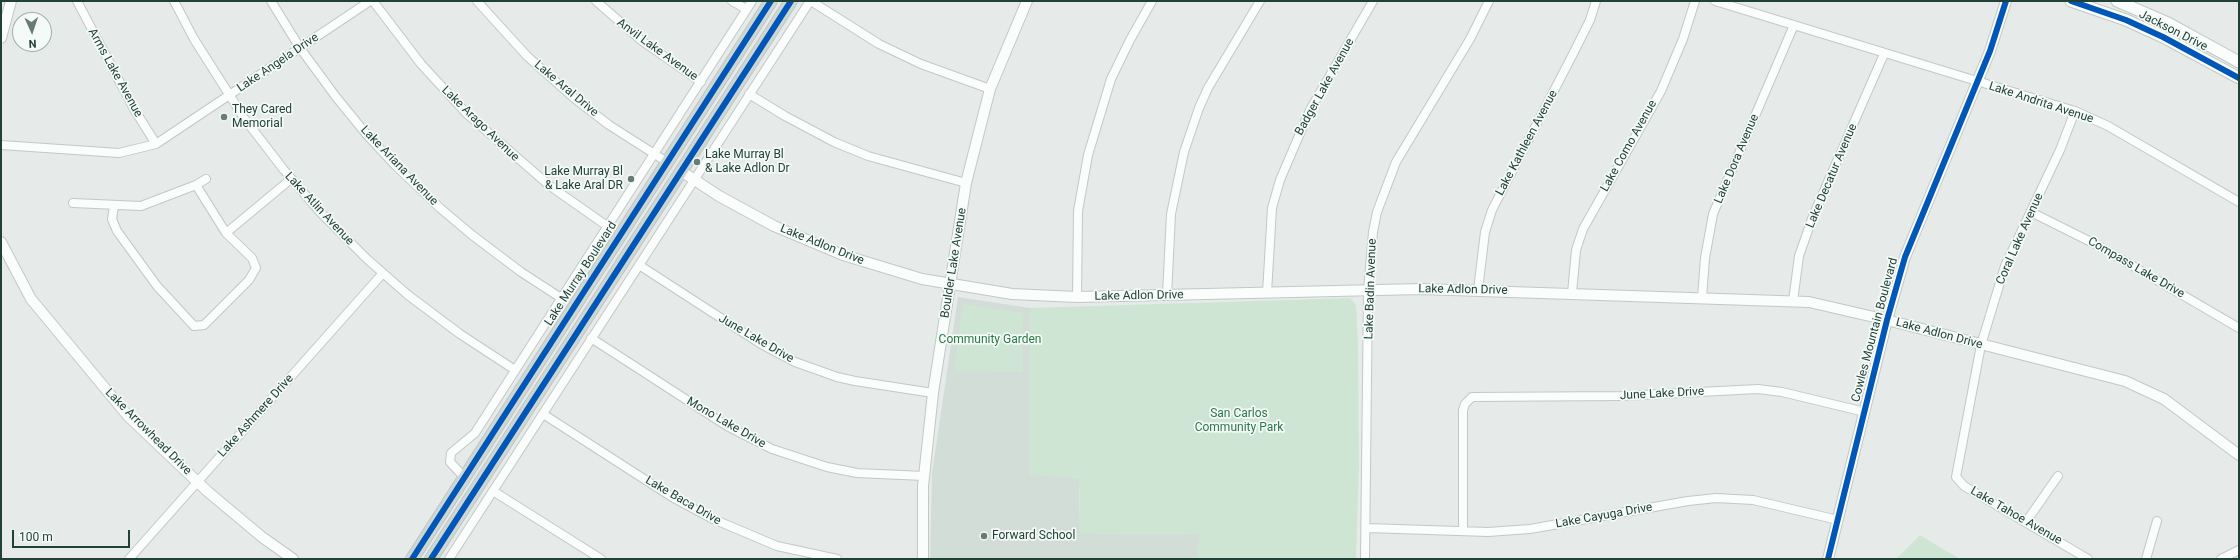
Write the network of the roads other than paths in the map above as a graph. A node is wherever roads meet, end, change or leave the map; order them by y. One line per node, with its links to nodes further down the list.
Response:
1 (11, 1): 26 (street)
2 (77, 1): 38 (street, Arms Lake Avenue)
3 (174, 1): 35 (street, Lake Atlin Avenue)
4 (271, 1): 27 (street, Lake Ariana Avenue)
5 (372, 1): 27 (street, Lake Angela Drive); 53 (street, Lake Arago Avenue)
6 (477, 1): 40 (street, Lake Aral Drive)
7 (596, 1): 31 (street, Anvil Lake Avenue)
8 (732, 1): 24 (street)
9 (752, 1): 24 (street, Lake Murray Boulevard)
10 (771, 1): 37 (main road, Lake Murray Boulevard)
11 (790, 1): 42 (main road)
12 (810, 1): 33 (street); 34 (street)
13 (1028, 1): 33 (street, Boulder Lake Avenue)
14 (1152, 1): 64 (street)
15 (1260, 1): 63 (street)
16 (1373, 1): 61 (street, Badger Lake Avenue)
17 (1489, 1): 60 (street, Lake Badin Avenue)
18 (1596, 1): 59 (street, Lake Kathleen Avenue)
19 (1695, 1): 62 (street, Lake Como Avenue)
20 (1715, 1): 25 (street, Lake Andrita Avenue)
21 (2006, 1): 32 (street, Cowles Mountain Boulevard)
22 (2071, 1): 30 (main road, Jackson Drive)
23 (2116, 1): 29 (main road, Jackson Drive)
24 (746, 9): 31 (street, Lake Murray Boulevard)
25 (1794, 26): 28 (street, Lake Andrita Avenue); 66 (street, Lake Dora Avenue)
26 (1, 38)
27 (300, 48): 35 (street, Lake Angela Drive); 65 (street, Lake Ariana Avenue)
28 (1884, 54): 32 (street, Lake Andrita Avenue); 67 (street, Lake Decatur Avenue)
29 (2239, 62)
30 (2239, 78)
31 (701, 82): 40 (street, Lake Murray Boulevard)
32 (1977, 82): 36 (street, Lake Andrita Avenue); 68 (street, Cowles Mountain Boulevard)
33 (990, 90): 46 (street, Boulder Lake Avenue)
34 (749, 94): 45 (street); 46 (street)
35 (230, 96): 38 (street, Lake Angela Drive); 44 (street, Lake Atlin Avenue)
36 (2075, 111): 49 (street, Lake Andrita Avenue); 52 (street, Coral Lake Avenue)
37 (681, 140): 41 (main road, Lake Murray Boulevard); 42 (main road)
38 (156, 144): 39 (street, Lake Angela Drive)
39 (1, 145)
40 (654, 154): 41 (street, Lake Aral Drive); 53 (street, Lake Murray Boulevard)
41 (667, 162): 48 (main road); 79 (main road, Lake Murray Boulevard)
42 (681, 171): 45 (street, Lake Adlon Drive); 48 (main road)
43 (206, 179): 47 (street)
44 (291, 179): 54 (street); 57 (street, Lake Atlin Avenue)
45 (694, 180): 56 (street); 58 (street, Lake Adlon Drive)
46 (966, 183): 58 (street, Boulder Lake Avenue)
47 (196, 185): 51 (street); 54 (street)
48 (668, 191): 92 (main road)
49 (2239, 202)
50 (72, 203): 51 (street)
51 (114, 206): 54 (street)
52 (2031, 212): 69 (street, Compass Lake Drive); 71 (street, Coral Lake Avenue)
53 (607, 226): 65 (street, Lake Murray Boulevard)
54 (226, 234)
55 (1, 242): 80 (street, Lake Arrowhead Drive)
56 (639, 265): 70 (street); 73 (street, June Lake Drive)
57 (383, 273): 72 (street, Lake Atlin Avenue); 80 (street, Lake Ashmere Drive)
58 (952, 284): 64 (street, Lake Adlon Drive); 73 (street, Boulder Lake Avenue)
59 (1478, 290): 60 (street, Lake Adlon Drive); 62 (street, Lake Adlon Drive)
60 (1368, 291): 61 (street, Lake Adlon Drive); 86 (street, Lake Badin Avenue)
61 (1267, 293): 63 (street, Lake Adlon Drive)
62 (1572, 293): 66 (street, Lake Adlon Drive)
63 (1167, 295): 64 (street, Lake Adlon Drive)
64 (1077, 297)
65 (561, 298): 72 (street, Lake Murray Boulevard)
66 (1702, 298): 67 (street, Lake Adlon Drive)
67 (1793, 301): 68 (street, Lake Adlon Drive)
68 (1887, 320): 71 (street, Lake Adlon Drive); 74 (street, Cowles Mountain Boulevard)
69 (2239, 328)
70 (591, 338): 75 (street); 77 (street, Mono Lake Drive)
71 (1981, 345): 76 (street, Lake Adlon Drive); 81 (street, Coral Lake Avenue)
72 (515, 370): 79 (street, Lake Murray Boulevard)
73 (933, 392): 77 (street, Boulder Lake Avenue)
74 (1865, 412): 83 (street, Cowles Mountain Boulevard); 87 (street, June Lake Drive)
75 (543, 414): 82 (street); 95 (street, Lake Baca Drive)
76 (2239, 455)
77 (924, 476): 96 (street, Boulder Lake Avenue)
78 (2058, 476): 85 (street)
79 (464, 477): 91 (main road, Lake Murray Boulevard)
80 (198, 482): 89 (street, Lake Ashmere Drive); 90 (street, Lake Arrowhead Drive)
81 (1964, 486): 85 (street, Lake Tahoe Avenue)
82 (493, 491): 93 (street); 94 (street)
83 (1838, 520): 87 (street, Lake Cayuga Drive); 98 (street, Cowles Mountain Boulevard)
84 (2156, 521): 100 (street)
85 (2026, 522): 99 (street, Lake Tahoe Avenue)
86 (1367, 528): 87 (street, Lake Cayuga Drive); 97 (street, Lake Badin Avenue)
87 (1463, 531)
88 (2239, 550): 101 (street)
89 (129, 559)
90 (292, 559)
91 (412, 559)
92 (431, 559)
93 (449, 559)
94 (599, 559)
95 (836, 559)
96 (923, 559)
97 (1365, 559)
98 (1828, 559)
99 (2088, 559)
100 (2146, 559)
101 (2221, 559)

